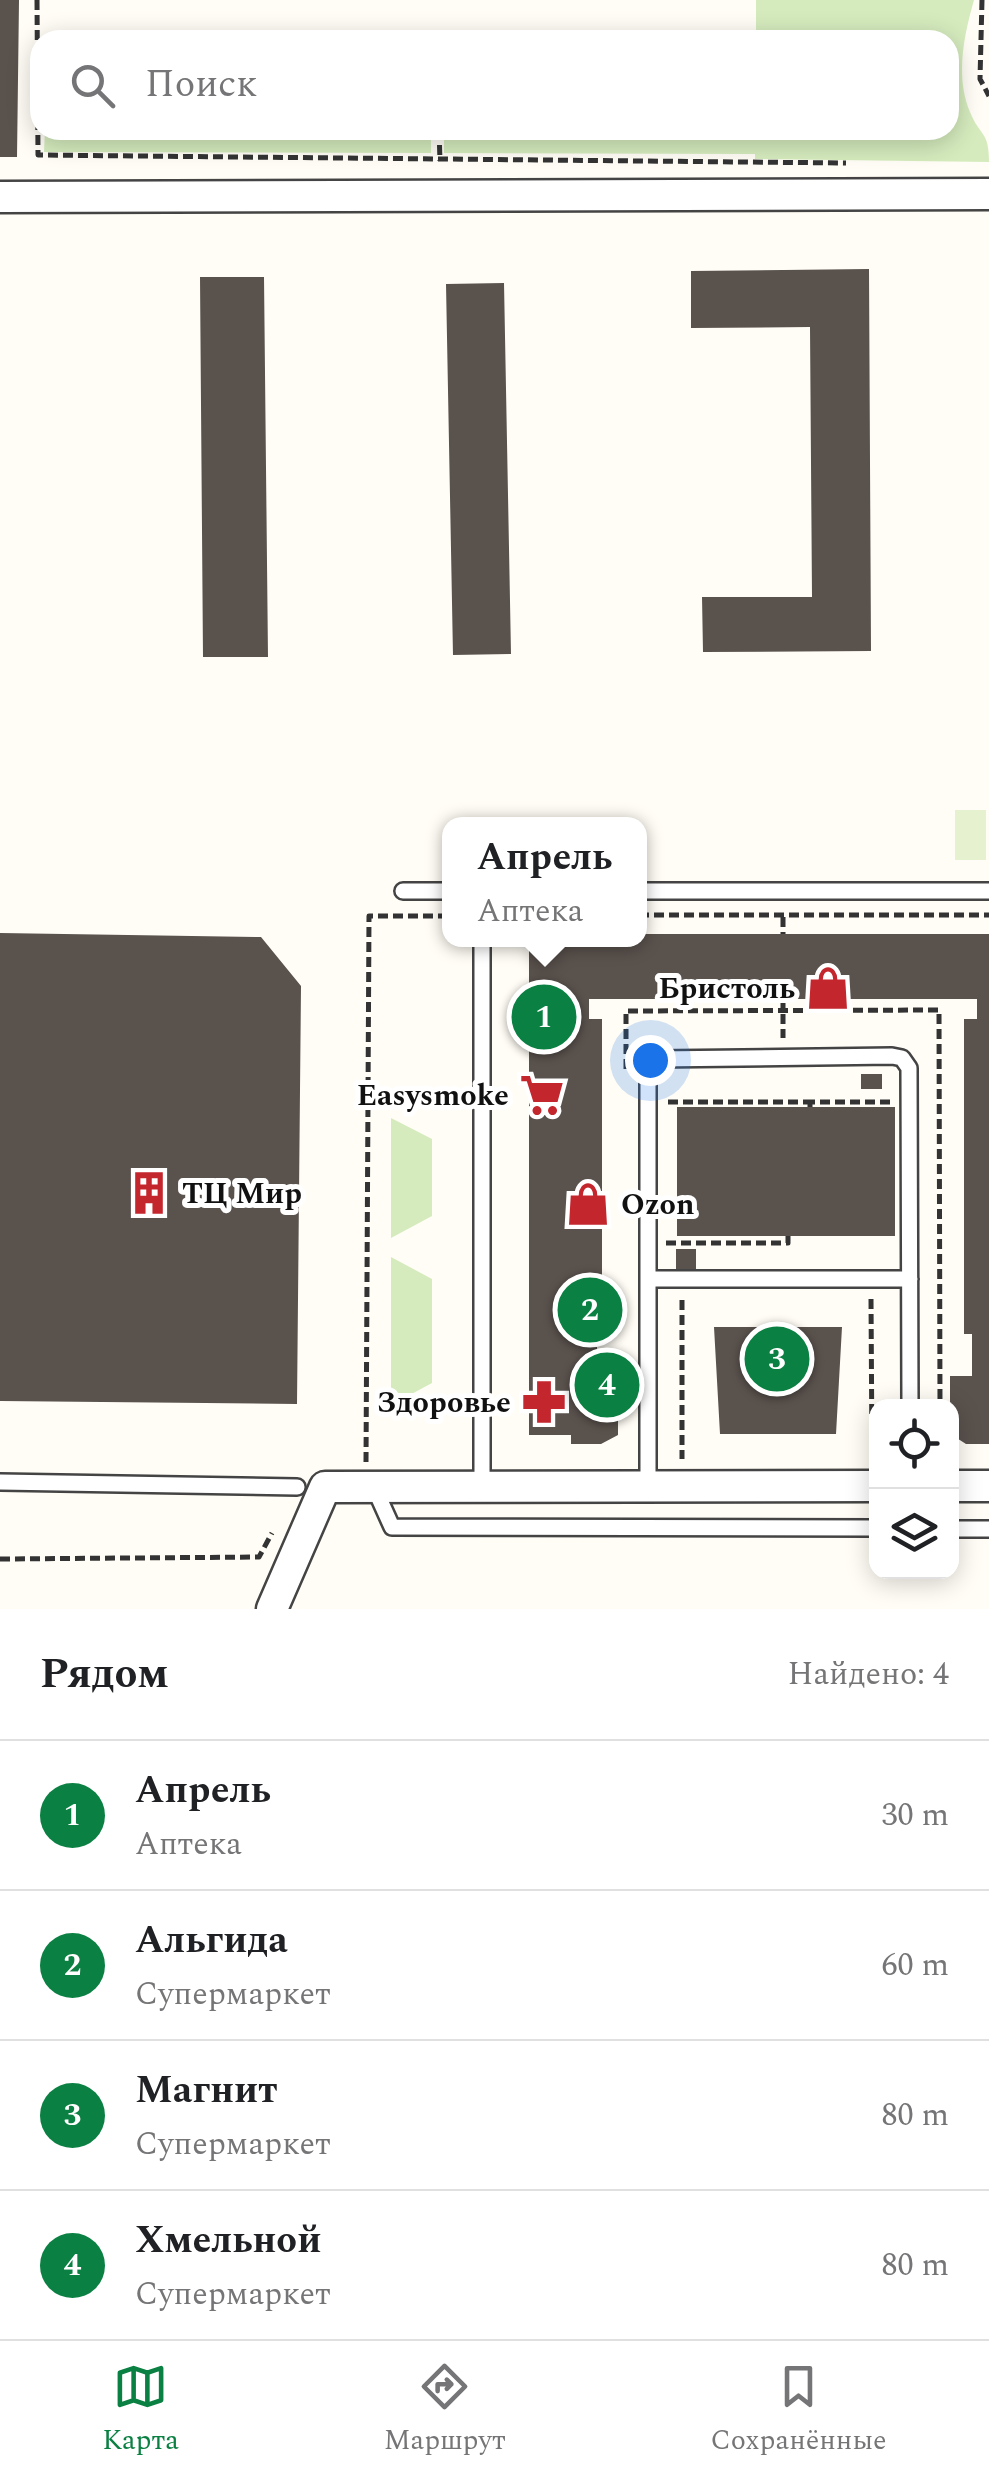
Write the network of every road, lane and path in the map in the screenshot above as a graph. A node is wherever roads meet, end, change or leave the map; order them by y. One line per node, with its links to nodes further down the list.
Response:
1 (37, 0): 3 (path)
2 (982, 0): 4 (path)
3 (37, 30)
4 (989, 96)
5 (38, 140): 7 (path)
6 (439, 140): 7 (path)
7 (440, 161): 8 (path)
8 (852, 164)
9 (989, 194): 10 (street)
10 (0, 197)
11 (402, 892): 12 (lane)
12 (442, 892)
13 (647, 892): 14 (lane)
14 (989, 892)
15 (647, 915): 18 (path)
16 (989, 915): 18 (path)
17 (442, 916): 37 (path)
18 (783, 916): 19 (path)
19 (783, 934)
20 (482, 947): 40 (lane)
21 (783, 998): 22 (path)
22 (783, 1010): 23 (path); 24 (path); 35 (path)
23 (783, 1056): 26 (lane); 28 (lane)
24 (626, 1088)
25 (689, 1102): 26 (path)
26 (910, 1102): 30 (lane)
27 (788, 1236): 28 (path)
28 (648, 1243): 29 (lane)
29 (648, 1279): 30 (lane); 41 (lane)
30 (910, 1279): 34 (lane)
31 (682, 1294): 36 (path)
32 (871, 1294): 33 (path)
33 (873, 1399)
34 (910, 1399)
35 (940, 1399)
36 (682, 1472)
37 (370, 1479): 40 (street); 44 (street); 45 (lane)
38 (869, 1480): 41 (street)
39 (0, 1482): 44 (lane)
40 (482, 1486): 41 (street)
41 (648, 1486)
42 (959, 1486): 43 (street)
43 (989, 1486)
44 (311, 1487): 50 (street)
45 (869, 1528)
46 (959, 1529): 47 (lane)
47 (989, 1529)
48 (272, 1532): 49 (path)
49 (0, 1558)
50 (272, 1609)

